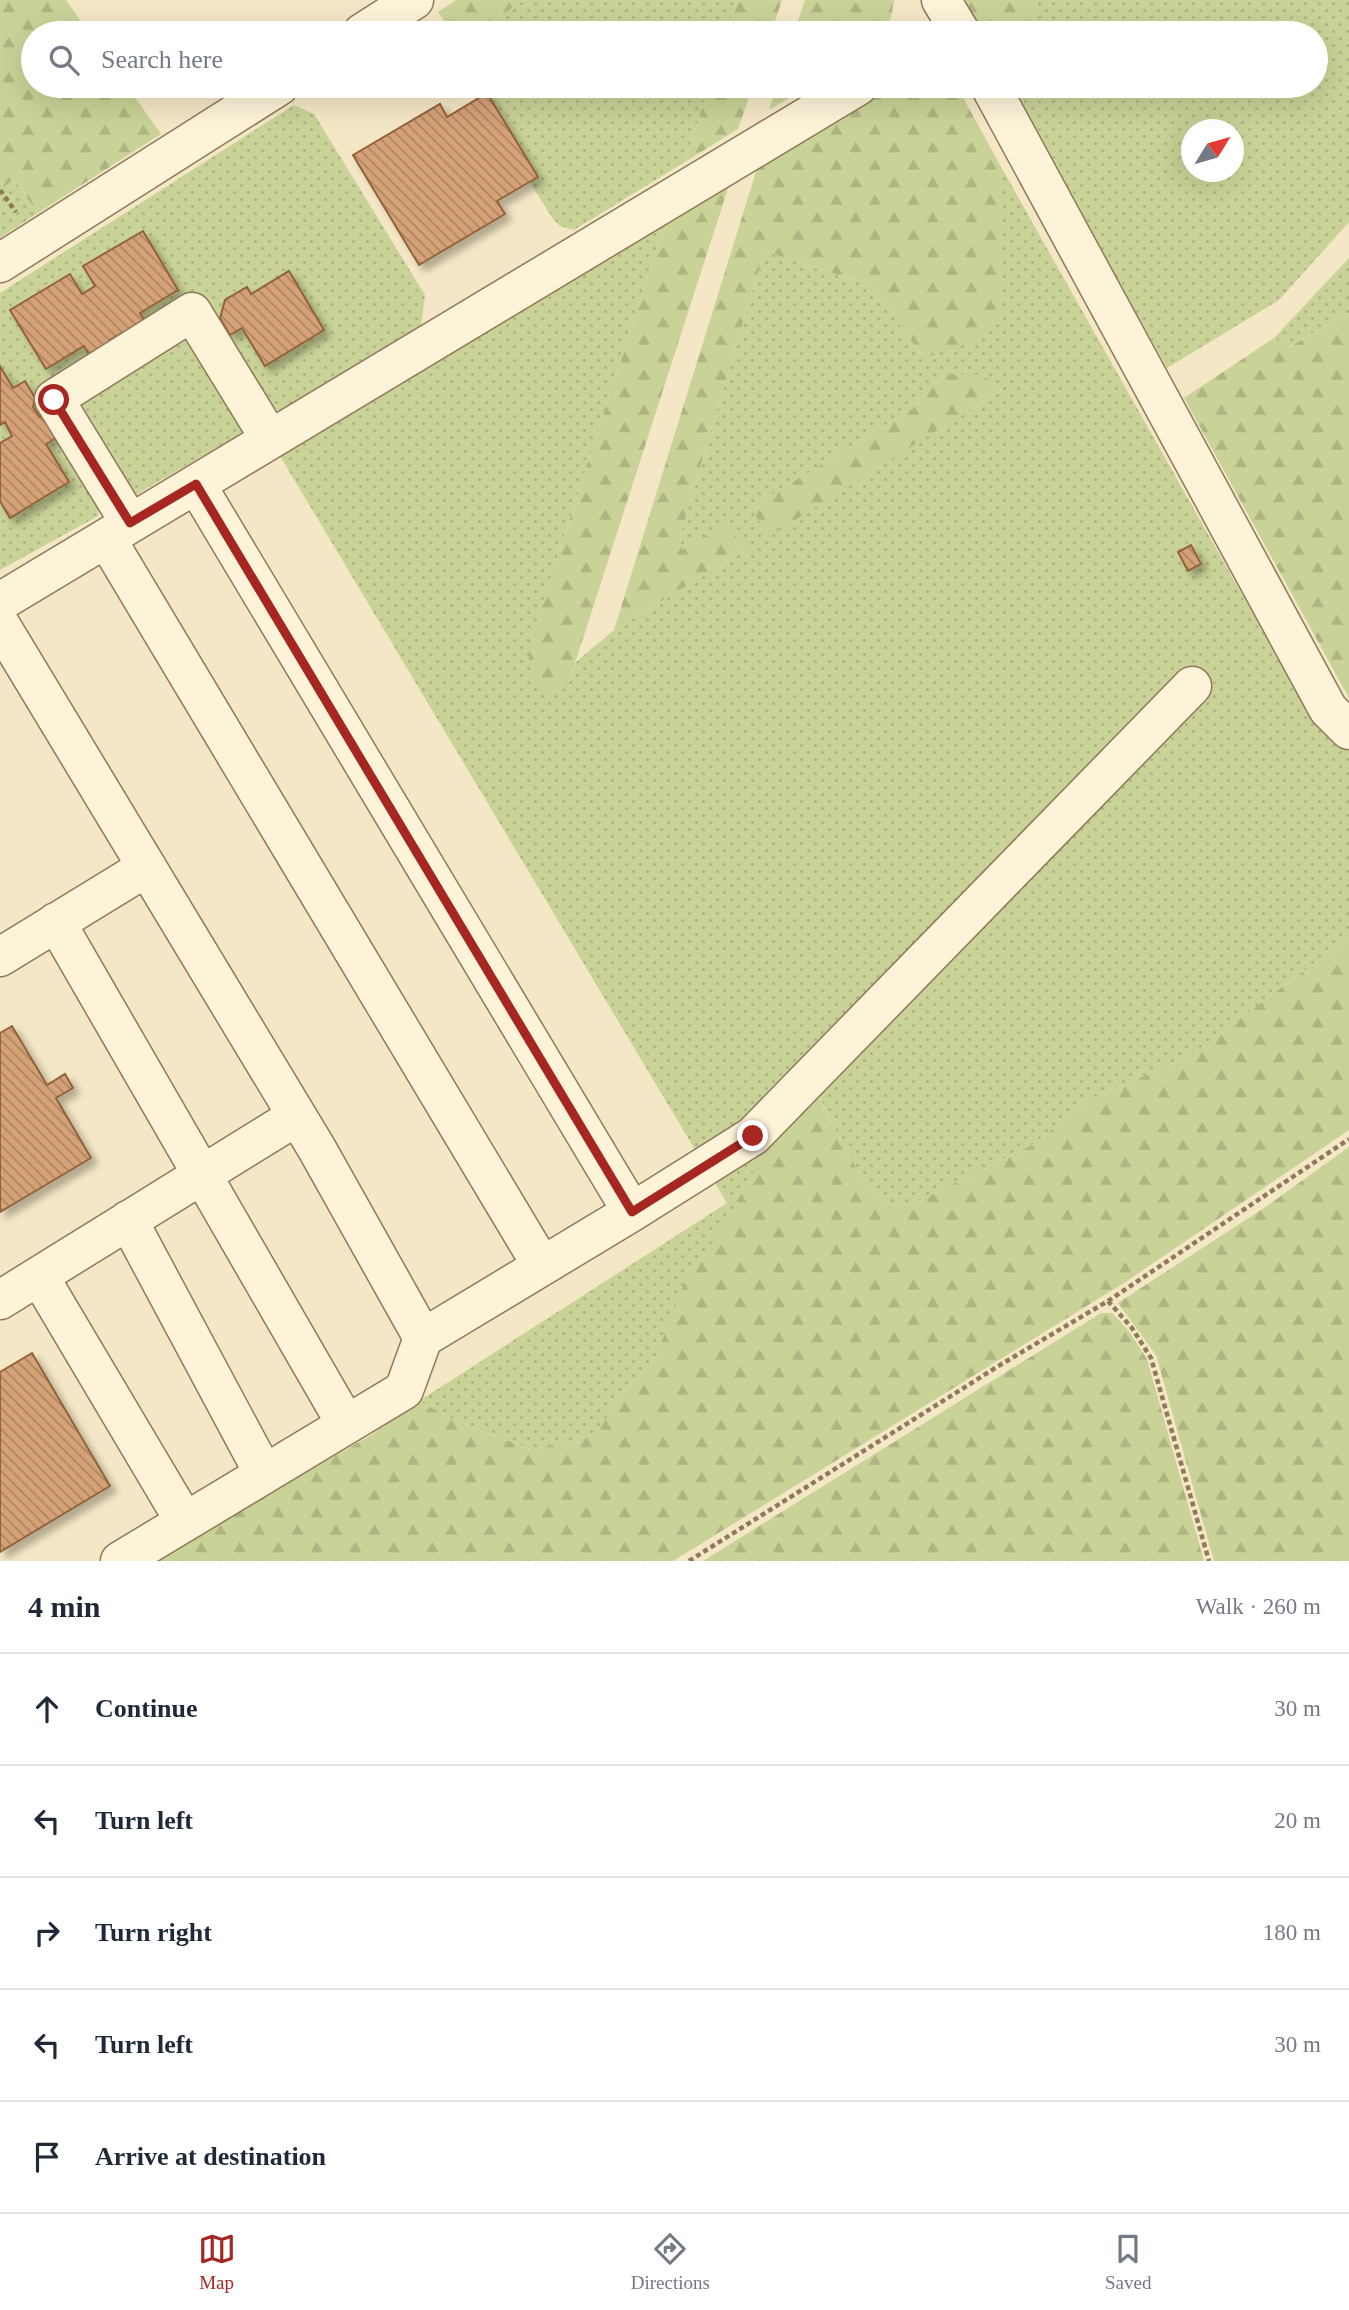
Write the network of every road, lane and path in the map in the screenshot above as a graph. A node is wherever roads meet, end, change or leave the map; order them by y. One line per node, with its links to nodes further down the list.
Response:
1 (260, 98): 4 (lane)
2 (838, 98): 5 (lane)
3 (997, 98): 11 (lane)
4 (0, 263)
5 (270, 439): 6 (lane); 7 (lane)
6 (196, 484): 7 (lane); 18 (lane)
7 (118, 531): 8 (lane); 20 (lane)
8 (0, 602)
9 (0, 624): 12 (lane)
10 (1192, 686): 18 (lane)
11 (1349, 730)
12 (146, 867): 13 (lane); 15 (lane)
13 (57, 922): 14 (lane); 17 (lane)
14 (0, 957)
15 (297, 1116): 17 (lane); 24 (lane)
16 (1349, 1139): 23 (path)
17 (204, 1173): 19 (lane); 25 (lane)
18 (632, 1212): 20 (lane)
19 (128, 1220): 21 (lane); 26 (lane)
20 (542, 1266): 24 (lane)
21 (39, 1276): 22 (lane); 27 (lane)
22 (0, 1300)
23 (1108, 1301): 29 (path); 30 (path)
24 (423, 1338): 25 (lane)
25 (346, 1424): 26 (lane)
26 (264, 1474): 27 (lane)
27 (185, 1522): 28 (lane)
28 (120, 1561)
29 (689, 1561)
30 (1209, 1561)

